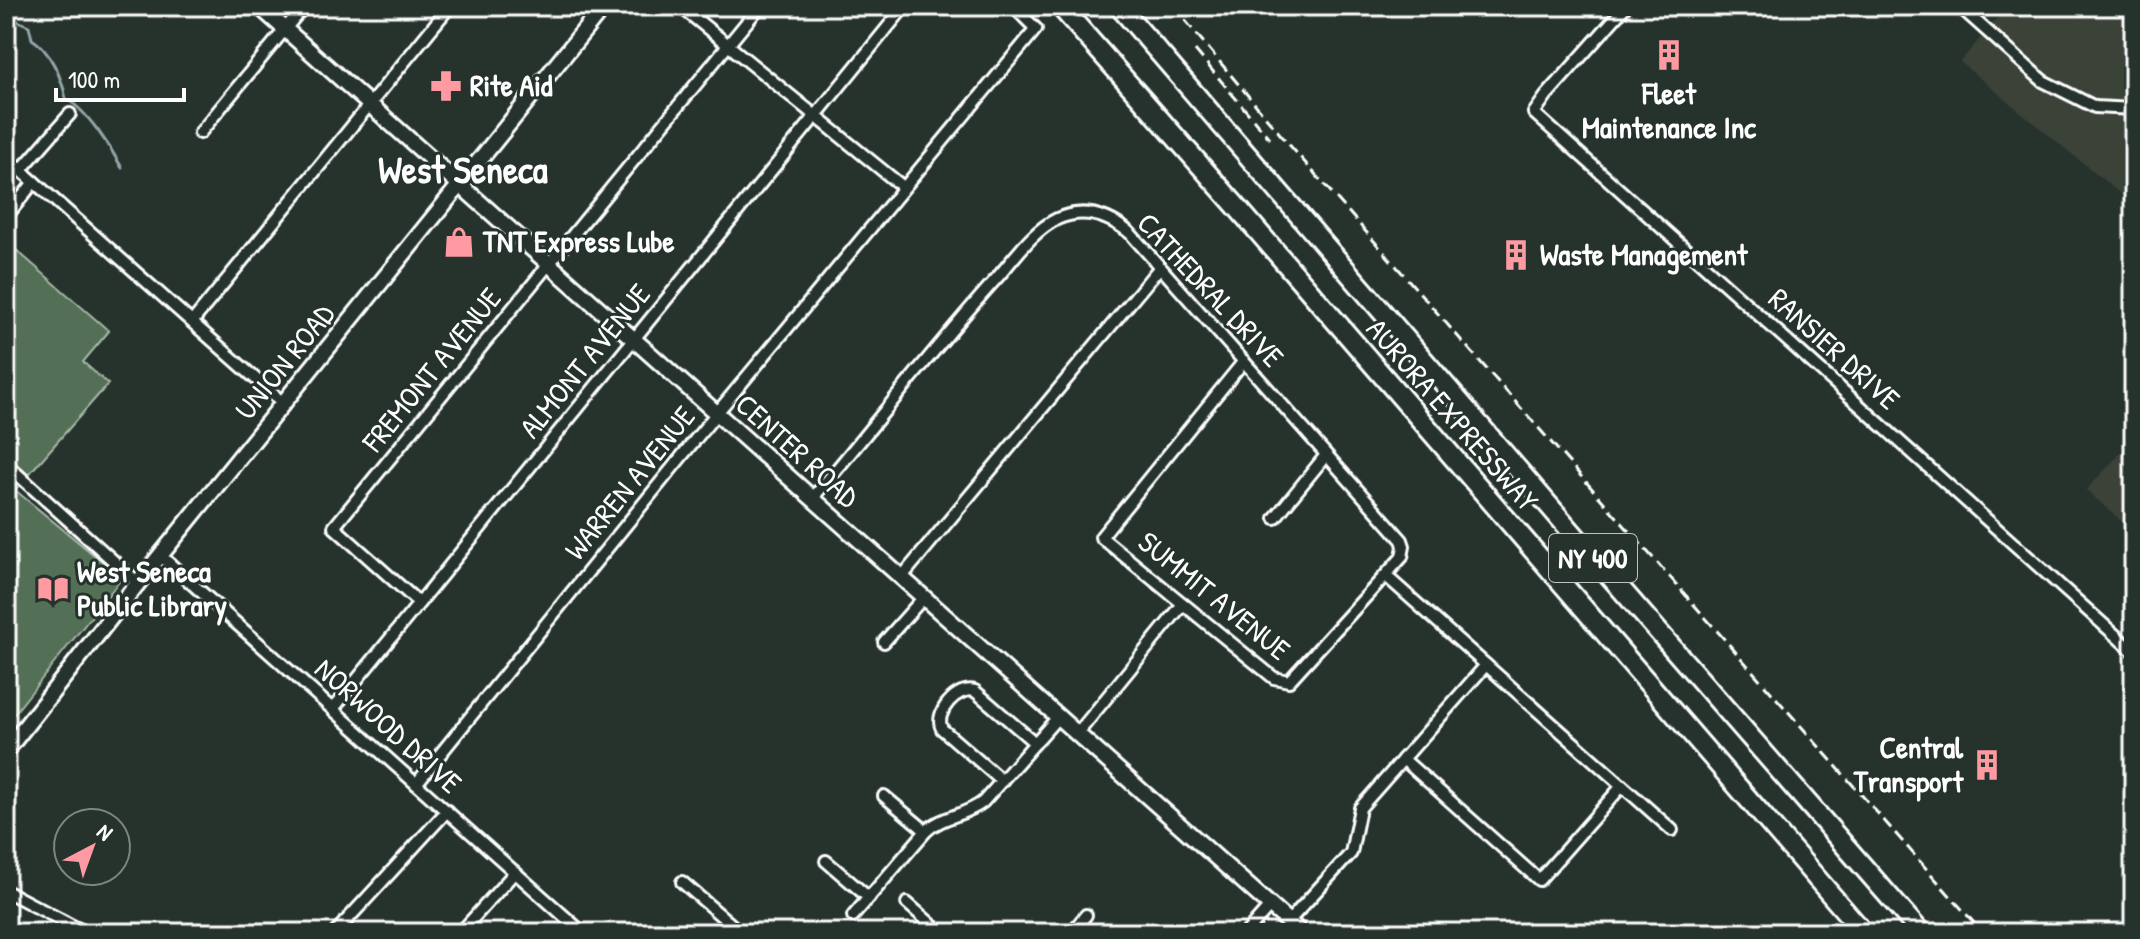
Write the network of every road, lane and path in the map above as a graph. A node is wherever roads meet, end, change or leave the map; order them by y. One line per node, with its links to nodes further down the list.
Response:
1 (259, 6): 13 (main road, CENTER ROAD)
2 (304, 6): 13 (street)
3 (450, 6): 15 (street)
4 (604, 6): 23 (main road, UNION ROAD)
5 (680, 6): 14 (street)
6 (760, 6): 14 (street, FREMONT AVENUE)
7 (905, 6): 18 (street, ALMONT AVENUE)
8 (1013, 6): 24 (street, WARREN AVENUE)
9 (1060, 6): 79 (highway, AURORA EXPRESSWAY / NY 400)
10 (1119, 6): 80 (highway, AURORA EXPRESSWAY / NY 400)
11 (1626, 6): 45 (street, RANSIER DRIVE)
12 (1959, 6): 16 (street)
13 (285, 29): 15 (main road, CENTER ROAD); 19 (street)
14 (728, 46): 18 (street); 26 (street, FREMONT AVENUE)
15 (371, 105): 23 (main road, CENTER ROAD); 28 (street)
16 (2134, 109)
17 (70, 114): 21 (street)
18 (815, 116): 24 (street); 29 (street, ALMONT AVENUE)
19 (200, 133)
20 (6, 157): 21 (street)
21 (21, 170): 22 (street)
22 (34, 182): 25 (street); 28 (street)
23 (460, 185): 26 (main road, CENTER ROAD); 31 (main road, UNION ROAD)
24 (903, 187): 32 (street, WARREN AVENUE)
25 (6, 217)
26 (549, 264): 29 (main road, CENTER ROAD); 42 (street, FREMONT AVENUE)
27 (1160, 267): 30 (street, CATHEDRAL DRIVE); 35 (street, CATHEDRAL DRIVE); 39 (street)
28 (193, 321): 31 (street)
29 (634, 341): 32 (main road, CENTER ROAD); 42 (street, ALMONT AVENUE)
30 (1244, 361): 33 (street, CATHEDRAL DRIVE); 43 (street, SUMMIT AVENUE)
31 (284, 404): 37 (main road, UNION ROAD)
32 (716, 414): 35 (main road, CENTER ROAD); 54 (street, WARREN AVENUE)
33 (1326, 455): 36 (street); 38 (street, CATHEDRAL DRIVE)
34 (6, 464): 40 (street)
35 (812, 499): 39 (main road, CENTER ROAD)
36 (1275, 518)
37 (161, 556): 40 (main road, UNION ROAD); 47 (street, NORWOOD DRIVE)
38 (1386, 576): 43 (street, SUMMIT AVENUE); 46 (street)
39 (901, 578): 41 (main road, CENTER ROAD)
40 (138, 583): 51 (main road, UNION ROAD)
41 (924, 597): 44 (street); 48 (main road, CENTER ROAD)
42 (419, 603): 47 (street, ALMONT AVENUE)
43 (1183, 604): 49 (street)
44 (884, 642)
45 (2134, 652)
46 (1486, 665): 52 (street); 55 (street)
47 (333, 709): 54 (street, NORWOOD DRIVE)
48 (1058, 717): 49 (main road, CENTER ROAD); 50 (street)
49 (1077, 734): 66 (main road, CENTER ROAD)
50 (1035, 743): 53 (street); 53 (street)
51 (6, 751)
52 (1403, 759): 55 (street); 69 (street)
53 (1002, 781): 59 (street)
54 (416, 784): 57 (street, NORWOOD DRIVE)
55 (1622, 786): 58 (street)
56 (884, 796): 59 (street)
57 (447, 811): 61 (street, NORWOOD DRIVE); 71 (street)
58 (1672, 830)
59 (926, 831): 64 (street)
60 (826, 861): 64 (street)
61 (515, 872): 72 (street); 73 (street, NORWOOD DRIVE)
62 (682, 882): 74 (street)
63 (6, 891): 70 (street)
64 (869, 898): 68 (street)
65 (907, 903): 75 (street)
66 (1270, 906): 69 (main road, CENTER ROAD); 77 (street)
67 (1086, 915): 76 (street)
68 (853, 916)
69 (1288, 922): 78 (main road, CENTER ROAD)
70 (86, 933)
71 (335, 933)
72 (460, 933)
73 (583, 933)
74 (741, 933)
75 (941, 933)
76 (1071, 933)
77 (1246, 933)
78 (1301, 933)
79 (1864, 933)
80 (1921, 933)

